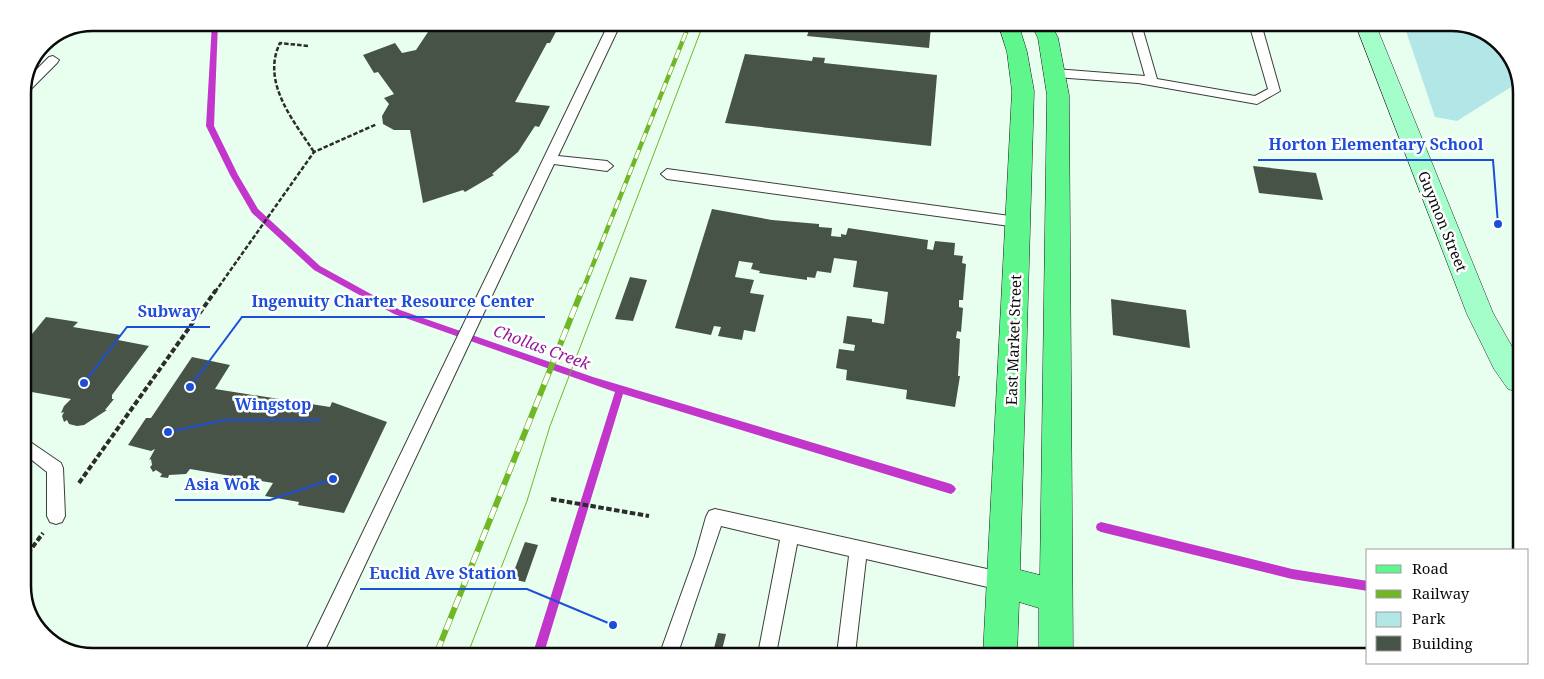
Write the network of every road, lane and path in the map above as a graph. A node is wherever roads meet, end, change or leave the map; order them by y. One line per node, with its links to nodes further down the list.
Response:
1 (611, 31): 14 (lane)
2 (1011, 31): 17 (main road, East Market Street)
3 (1044, 31): 9 (main road)
4 (1137, 31): 11 (lane)
5 (1257, 31): 11 (lane)
6 (1368, 31): 19 (street, Guymon Street)
7 (308, 46): 13 (path)
8 (53, 60): 10 (lane)
9 (1055, 73): 11 (lane); 18 (main road)
10 (32, 81)
11 (1152, 81)
12 (377, 124): 13 (path)
13 (314, 152): 22 (path)
14 (550, 158): 15 (lane); 29 (lane)
15 (607, 166)
16 (667, 174): 17 (lane)
17 (1017, 222): 18 (main road); 27 (main road, East Market Street)
18 (1057, 227): 28 (main road)
19 (1513, 373)
20 (31, 450): 22 (lane)
21 (551, 499): 23 (path)
22 (56, 516): 26 (path)
23 (649, 516)
24 (790, 534): 25 (lane); 30 (lane); 31 (lane)
25 (859, 548): 27 (lane); 32 (lane)
26 (31, 549)
27 (1005, 582): 28 (main road); 33 (main road, East Market Street)
28 (1055, 596): 34 (main road)
29 (316, 648)
30 (671, 648)
31 (767, 648)
32 (847, 648)
33 (1000, 648)
34 (1056, 648)

